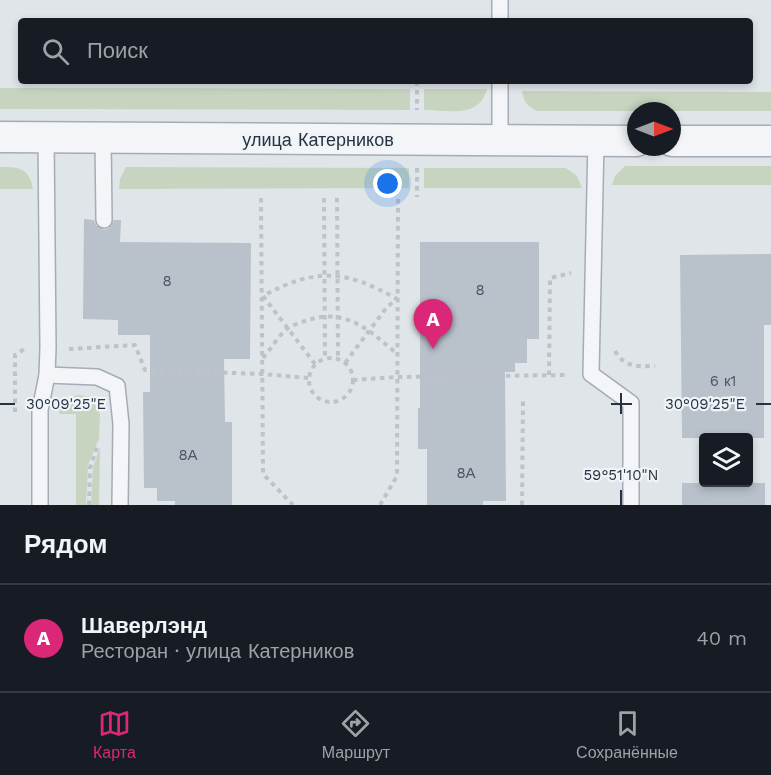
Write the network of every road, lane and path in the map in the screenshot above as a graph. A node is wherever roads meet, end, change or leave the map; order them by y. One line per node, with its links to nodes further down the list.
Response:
1 (500, 0): 2 (lane)
2 (500, 18)
3 (417, 84): 5 (path)
4 (500, 84): 9 (lane)
5 (417, 112)
6 (0, 137): 7 (street, улица Катерников)
7 (46, 137): 8 (street, улица Катерников); 31 (lane)
8 (103, 138): 9 (street, улица Катерников); 20 (lane)
9 (500, 140): 10 (street, улица Катерников)
10 (596, 141): 11 (street, улица Катерников); 41 (lane)
11 (627, 141)
12 (681, 141): 13 (street)
13 (771, 141)
14 (417, 168): 16 (path)
15 (399, 197): 25 (path)
16 (417, 197)
17 (261, 198): 24 (path)
18 (324, 198): 23 (path)
19 (337, 198): 22 (path)
20 (104, 220)
21 (577, 268): 43 (path)
22 (337, 275): 23 (path); 25 (path); 27 (path)
23 (324, 276): 24 (path); 26 (path)
24 (263, 296): 28 (path); 34 (path)
25 (397, 299): 29 (path); 33 (path)
26 (324, 317): 27 (path); 28 (path); 35 (path)
27 (337, 318): 29 (path); 36 (path)
28 (288, 328): 34 (path); 38 (path)
29 (369, 330): 33 (path); 37 (path)
30 (30, 338): 48 (path)
31 (48, 347): 40 (path); 42 (lane)
32 (614, 348): 39 (path)
33 (397, 354): 44 (path)
34 (262, 358): 40 (path)
35 (325, 358): 36 (path); 38 (path)
36 (338, 359): 37 (path)
37 (345, 363): 46 (path)
38 (315, 364): 45 (path)
39 (655, 366)
40 (262, 374): 45 (path); 51 (path)
41 (591, 374): 43 (path); 54 (lane)
42 (47, 375): 49 (lane); 50 (lane)
43 (549, 375): 44 (path)
44 (397, 377): 46 (path); 52 (path)
45 (308, 378): 46 (path)
46 (353, 380)
47 (523, 399): 53 (path)
48 (15, 412)
49 (40, 505)
50 (120, 505)
51 (293, 505)
52 (380, 505)
53 (522, 505)
54 (632, 505)

